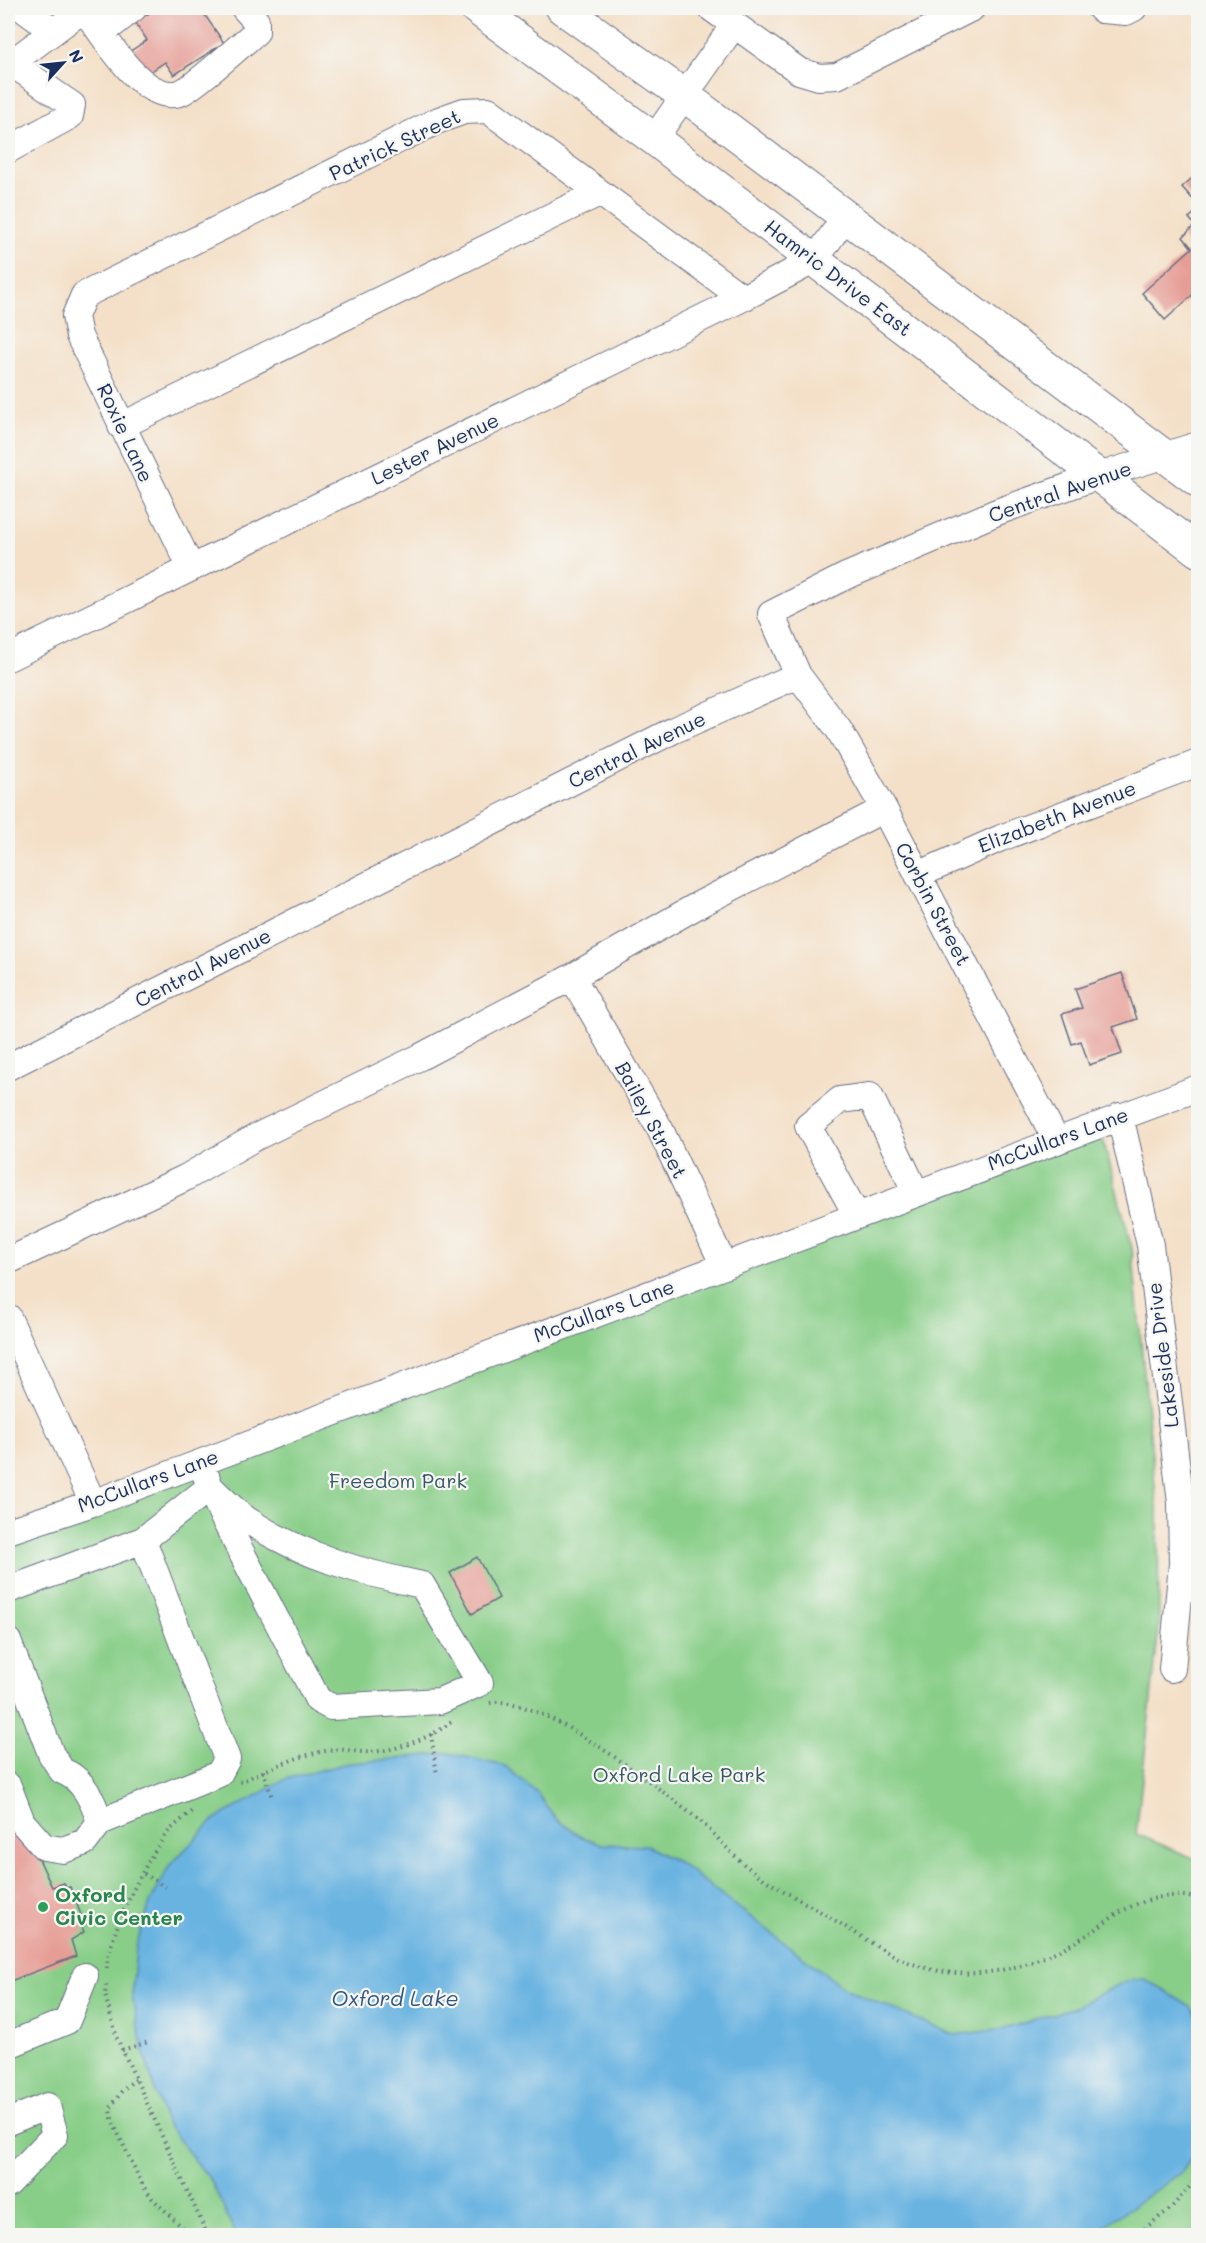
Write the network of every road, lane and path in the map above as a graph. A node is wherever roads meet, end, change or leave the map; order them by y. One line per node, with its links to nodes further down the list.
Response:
1 (22, 8): 12 (street)
2 (85, 8): 12 (street); 13 (street)
3 (134, 8): 13 (street)
4 (476, 8): 16 (main road, Hamric Drive East)
5 (562, 8): 15 (main road)
6 (711, 8): 11 (street)
7 (972, 8): 11 (street)
8 (1101, 8): 9 (street)
9 (1134, 8)
10 (250, 14): 13 (street)
11 (734, 26): 15 (street)
12 (53, 31): 14 (street)
13 (102, 33)
14 (9, 62): 17 (street)
15 (685, 96): 16 (street); 19 (main road)
16 (654, 139): 20 (main road, Hamric Drive East)
17 (8, 150)
18 (599, 193): 21 (street, Patrick Street); 22 (street, Patrick Street); 23 (street)
19 (845, 217): 20 (street, Lester Avenue); 25 (main road)
20 (815, 260): 22 (street, Lester Avenue); 26 (main road, Hamric Drive East)
21 (84, 295): 23 (street, Roxie Lane)
22 (743, 298): 29 (street, Lester Avenue)
23 (121, 426): 29 (street, Roxie Lane)
24 (1198, 445): 25 (street, Central Avenue)
25 (1166, 457): 26 (street, Central Avenue); 27 (main road)
26 (1098, 476): 28 (main road, Hamric Drive East); 31 (street, Central Avenue)
27 (1198, 481)
28 (1198, 551)
29 (191, 568): 30 (street, Lester Avenue)
30 (8, 658)
31 (798, 675): 33 (street, Corbin Street); 36 (street, Central Avenue)
32 (1198, 763): 34 (street, Elizabeth Avenue)
33 (884, 809): 34 (street, Corbin Street); 35 (street)
34 (918, 875): 39 (street, Corbin Street)
35 (572, 977): 42 (street); 43 (street, Bailey Street)
36 (8, 1067)
37 (1198, 1088): 38 (street, McCullars Lane)
38 (1120, 1116): 39 (street, McCullars Lane); 52 (street, Lakeside Drive)
39 (1056, 1140): 40 (street, McCullars Lane)
40 (916, 1193): 41 (street, McCullars Lane); 41 (street)
41 (857, 1216): 43 (street, McCullars Lane)
42 (8, 1261)
43 (724, 1266): 45 (street, McCullars Lane)
44 (8, 1317): 47 (street)
45 (200, 1462): 46 (street); 47 (street, McCullars Lane)
46 (210, 1487): 46 (street); 49 (street)
47 (93, 1503): 48 (street, McCullars Lane)
48 (8, 1531)
49 (143, 1540): 50 (street); 62 (street)
50 (8, 1590)
51 (8, 1641): 62 (street)
52 (1172, 1669)
53 (486, 1704): 65 (path)
54 (459, 1716): 55 (path)
55 (430, 1734): 56 (path); 57 (path)
56 (263, 1772): 59 (path); 60 (path)
57 (437, 1774)
58 (8, 1786): 62 (street)
59 (232, 1786)
60 (272, 1797)
61 (196, 1806): 63 (path)
62 (100, 1822)
63 (144, 1874): 64 (path); 69 (path)
64 (166, 1888)
65 (1198, 1899)
66 (85, 1976): 67 (street)
67 (8, 2042)
68 (149, 2042): 69 (path)
69 (122, 2050): 70 (path)
70 (135, 2079): 74 (path); 75 (path)
71 (8, 2122): 73 (street)
72 (1198, 2177): 76 (path)
73 (8, 2184)
74 (191, 2235)
75 (208, 2235)
76 (1135, 2235)

